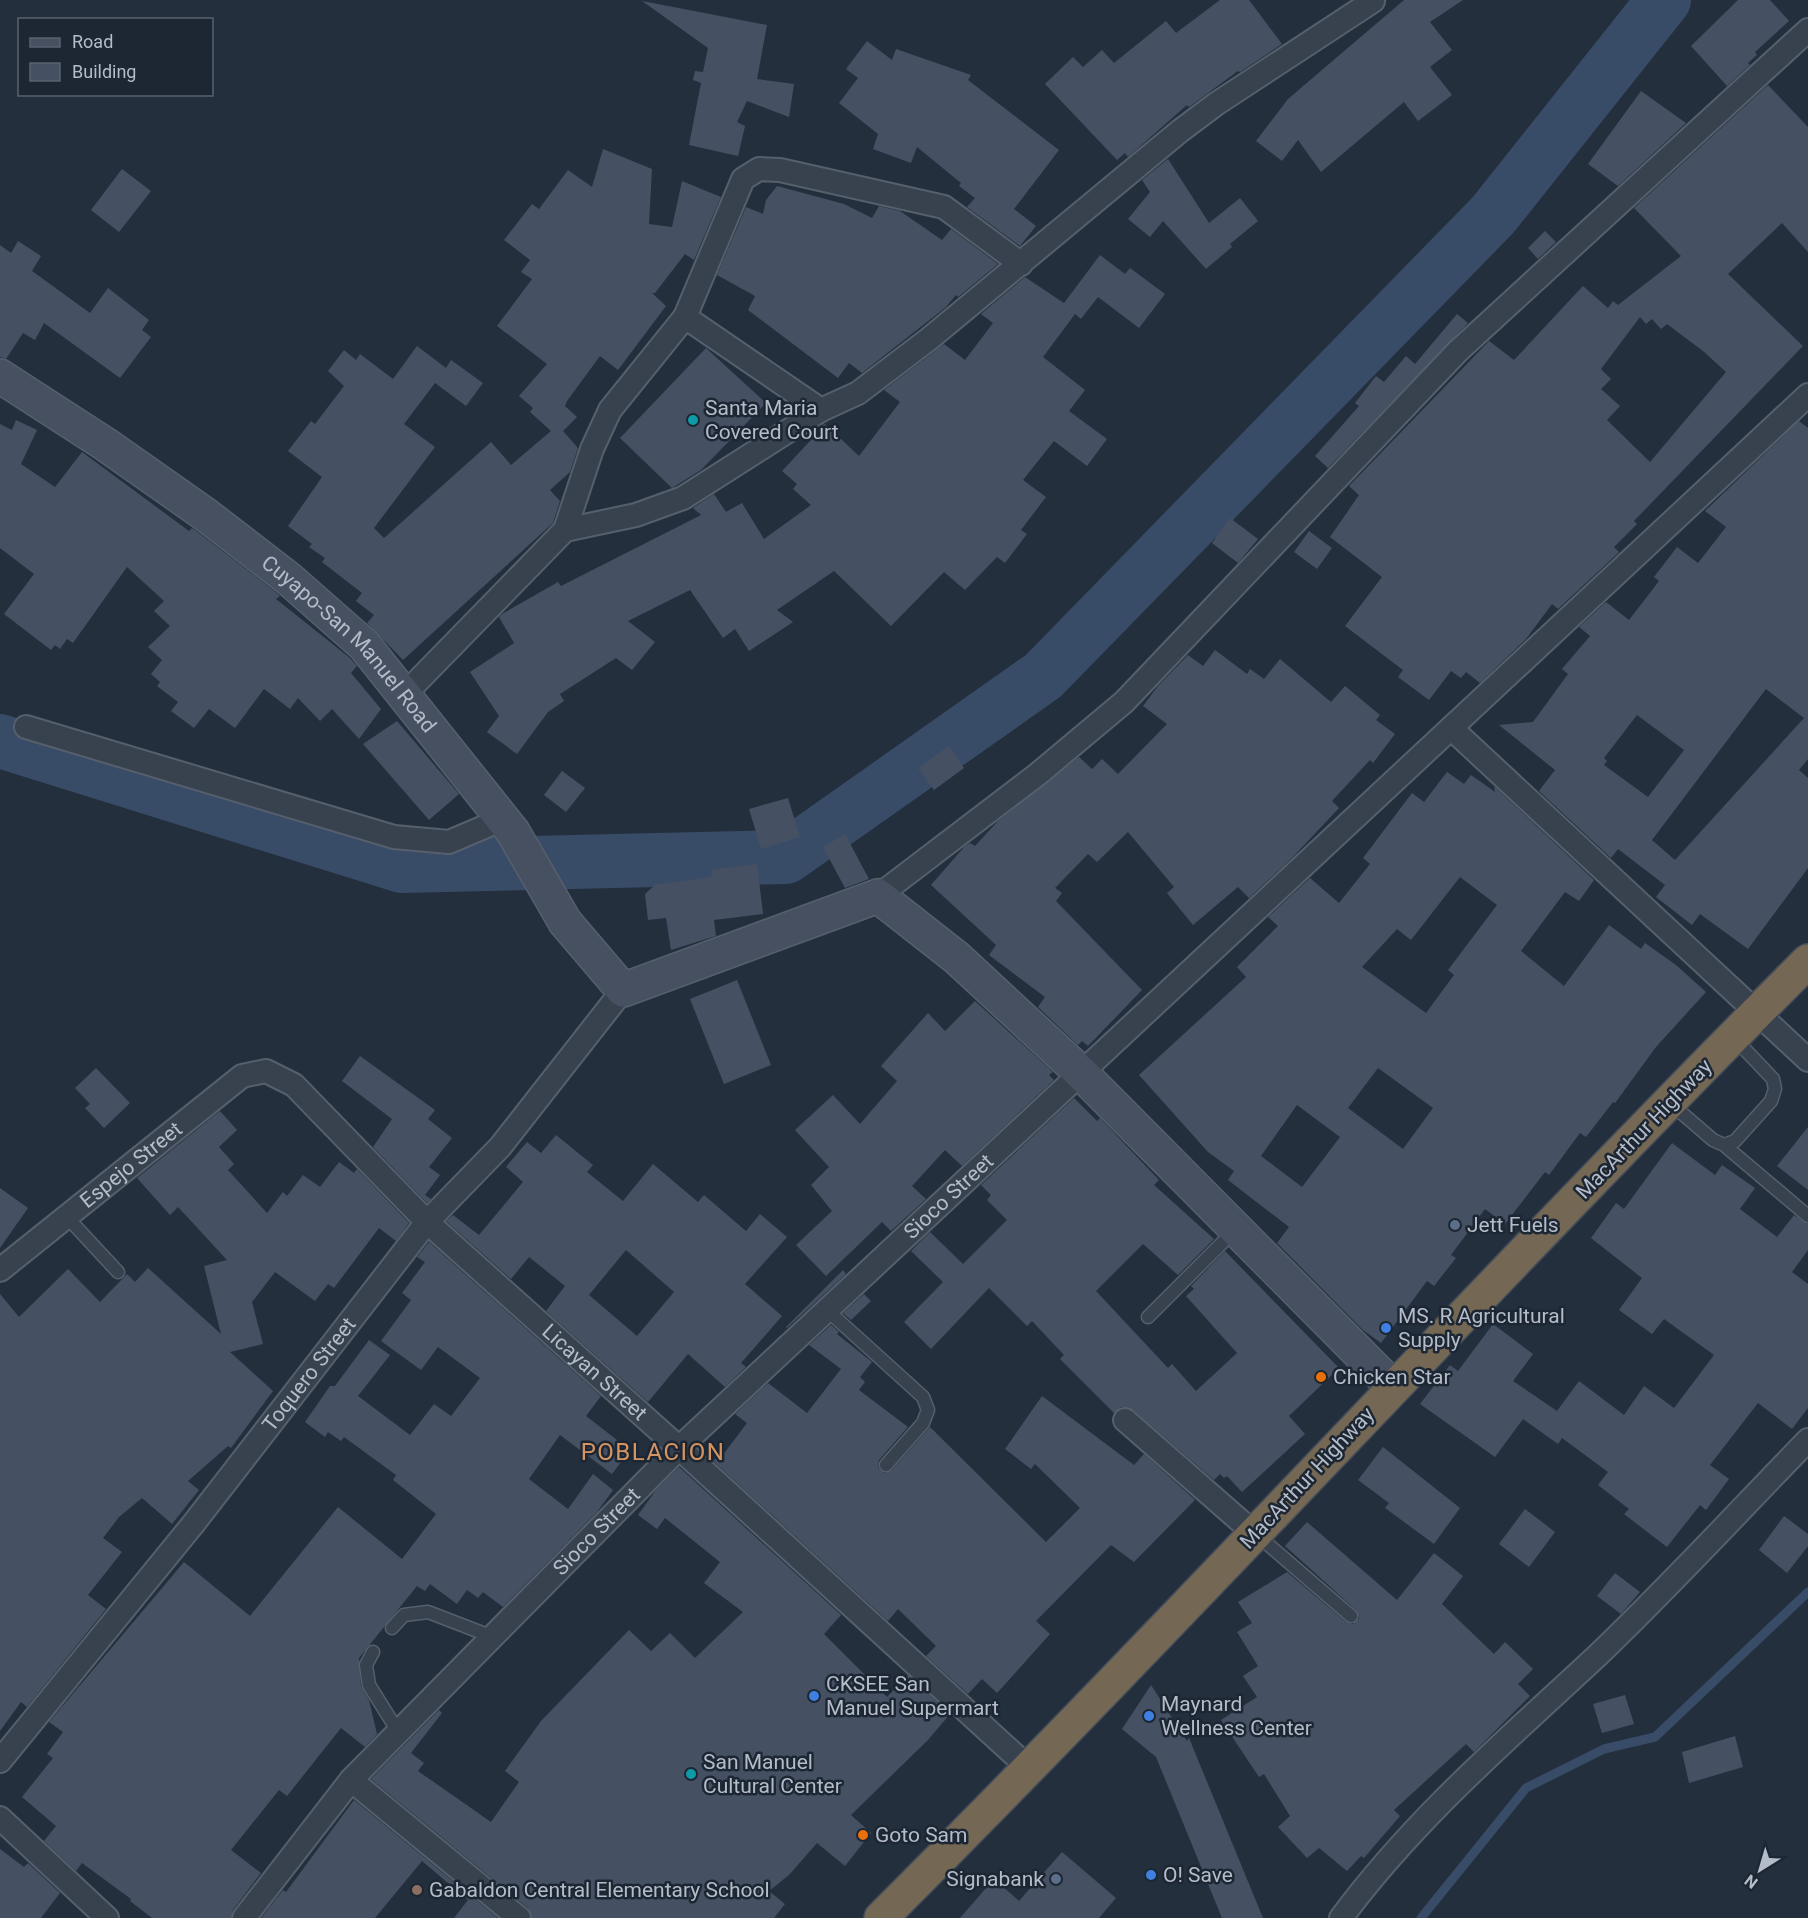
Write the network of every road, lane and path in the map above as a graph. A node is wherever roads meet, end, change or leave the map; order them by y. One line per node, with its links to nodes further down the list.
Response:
1 (1373, 0): 3 (street)
2 (1808, 30): 13 (street)
3 (1021, 264): 4 (street); 7 (street)
4 (686, 317): 7 (street); 8 (street)
5 (0, 376): 9 (street, Cuyapo-San Manuel Road)
6 (1808, 395): 11 (street, Sioco Street)
7 (821, 410): 8 (street)
8 (565, 530): 9 (street)
9 (405, 694): 12 (street, Cuyapo-San Manuel Road)
10 (26, 727): 12 (street)
11 (1451, 728): 16 (street); 20 (street, Sioco Street)
12 (508, 826): 15 (street, Cuyapo-San Manuel Road)
13 (878, 896): 15 (street); 20 (street)
14 (1808, 962): 16 (highway, MacArthur Highway)
15 (623, 990): 25 (street, Toquero Street)
16 (1758, 1012): 17 (highway, MacArthur Highway); 18 (street)
17 (1733, 1038): 21 (highway, MacArthur Highway); 22 (lane)
18 (1808, 1060)
19 (266, 1071): 23 (street, Espejo Street); 25 (street, Licayan Street)
20 (1081, 1073): 26 (street); 29 (street, Sioco Street)
21 (1670, 1102): 22 (lane); 31 (highway, MacArthur Highway)
22 (1724, 1145): 24 (lane)
23 (66, 1216): 27 (street, Espejo Street); 28 (lane)
24 (1808, 1216)
25 (427, 1222): 34 (street, Licayan Street); 42 (street, Toquero Street)
26 (1236, 1229): 30 (lane); 31 (street)
27 (0, 1270)
28 (118, 1272)
29 (827, 1310): 34 (street, Sioco Street); 35 (lane)
30 (1148, 1317)
31 (1393, 1387): 36 (highway, MacArthur Highway)
32 (1125, 1420): 36 (street)
33 (1808, 1440): 50 (street)
34 (679, 1448): 39 (street, Sioco Street); 43 (street, Licayan Street)
35 (886, 1465)
36 (1254, 1533): 37 (lane); 43 (highway, MacArthur Highway)
37 (1351, 1616)
38 (393, 1628): 39 (lane)
39 (492, 1637): 41 (street, Sioco Street)
40 (373, 1652): 41 (lane)
41 (399, 1732): 44 (street, Sioco Street)
42 (0, 1761)
43 (1030, 1769): 49 (highway, MacArthur Highway)
44 (351, 1780): 47 (street, Sioco Street); 48 (street)
45 (0, 1818): 46 (street)
46 (107, 1918)
47 (244, 1918)
48 (519, 1918)
49 (881, 1918)
50 (1341, 1918)

